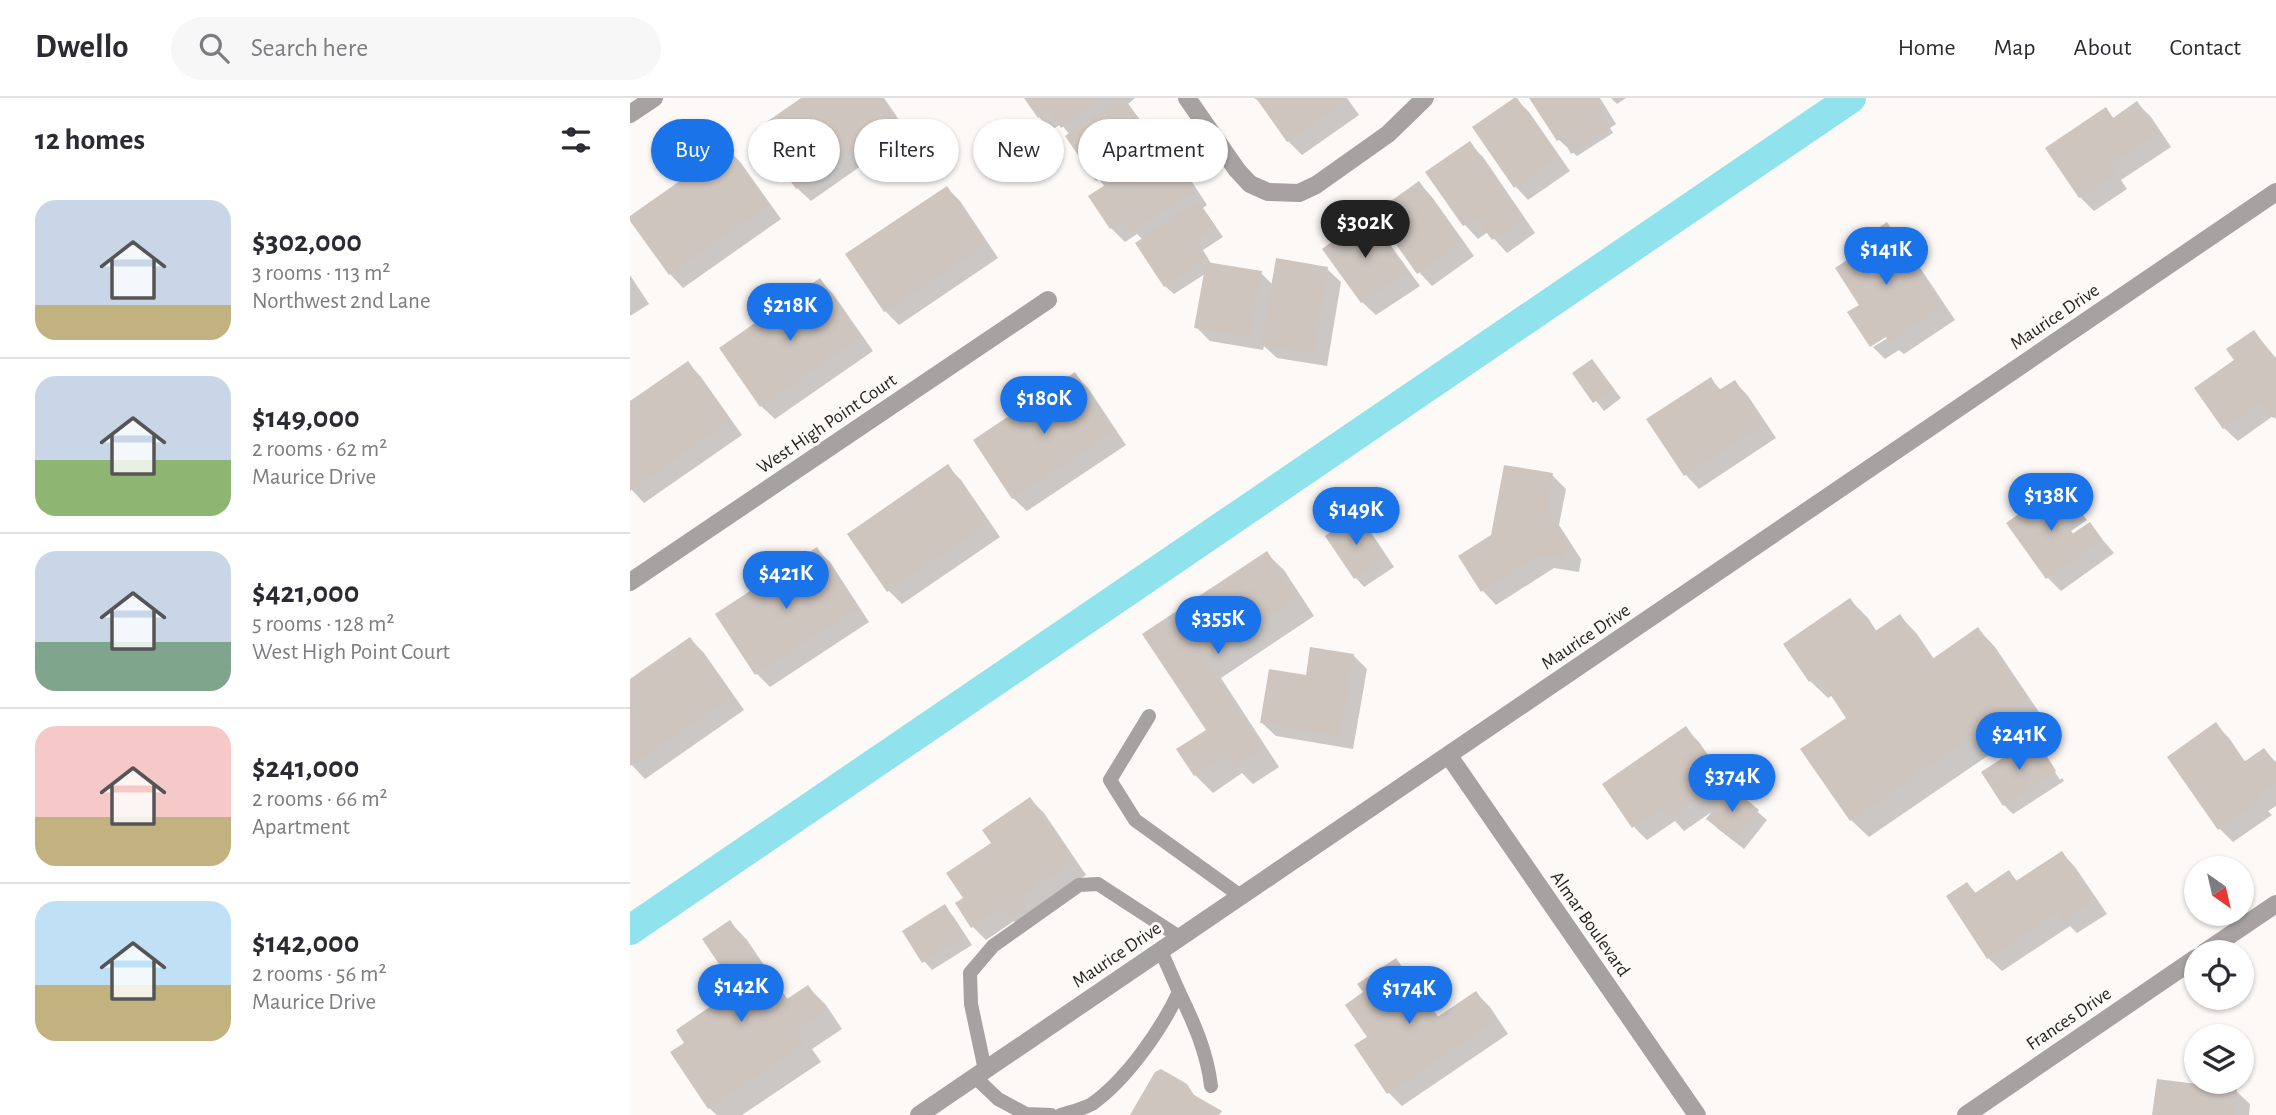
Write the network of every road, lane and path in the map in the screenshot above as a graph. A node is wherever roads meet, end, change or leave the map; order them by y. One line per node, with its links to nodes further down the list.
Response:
1 (654, 98): 4 (street)
2 (1187, 98): 3 (street)
3 (1425, 98)
4 (630, 114)
5 (2276, 192): 9 (street, Maurice Drive)
6 (1048, 300): 7 (street, West High Point Court)
7 (630, 582)
8 (1149, 716): 10 (lane)
9 (1449, 756): 10 (street, Maurice Drive); 22 (street, Almar Boulevard)
10 (1241, 897): 12 (street, Maurice Drive)
11 (2276, 904): 13 (street)
12 (1181, 937): 14 (street, Maurice Drive); 17 (lane)
13 (2224, 940)
14 (1161, 951): 16 (lane); 17 (street, Maurice Drive)
15 (2184, 966): 23 (street, Frances Drive)
16 (1180, 992): 18 (lane); 21 (lane)
17 (980, 1074): 19 (street, Maurice Drive); 20 (lane)
18 (1211, 1086)
19 (919, 1115)
20 (1051, 1115)
21 (1061, 1115)
22 (1697, 1115)
23 (1966, 1115)

